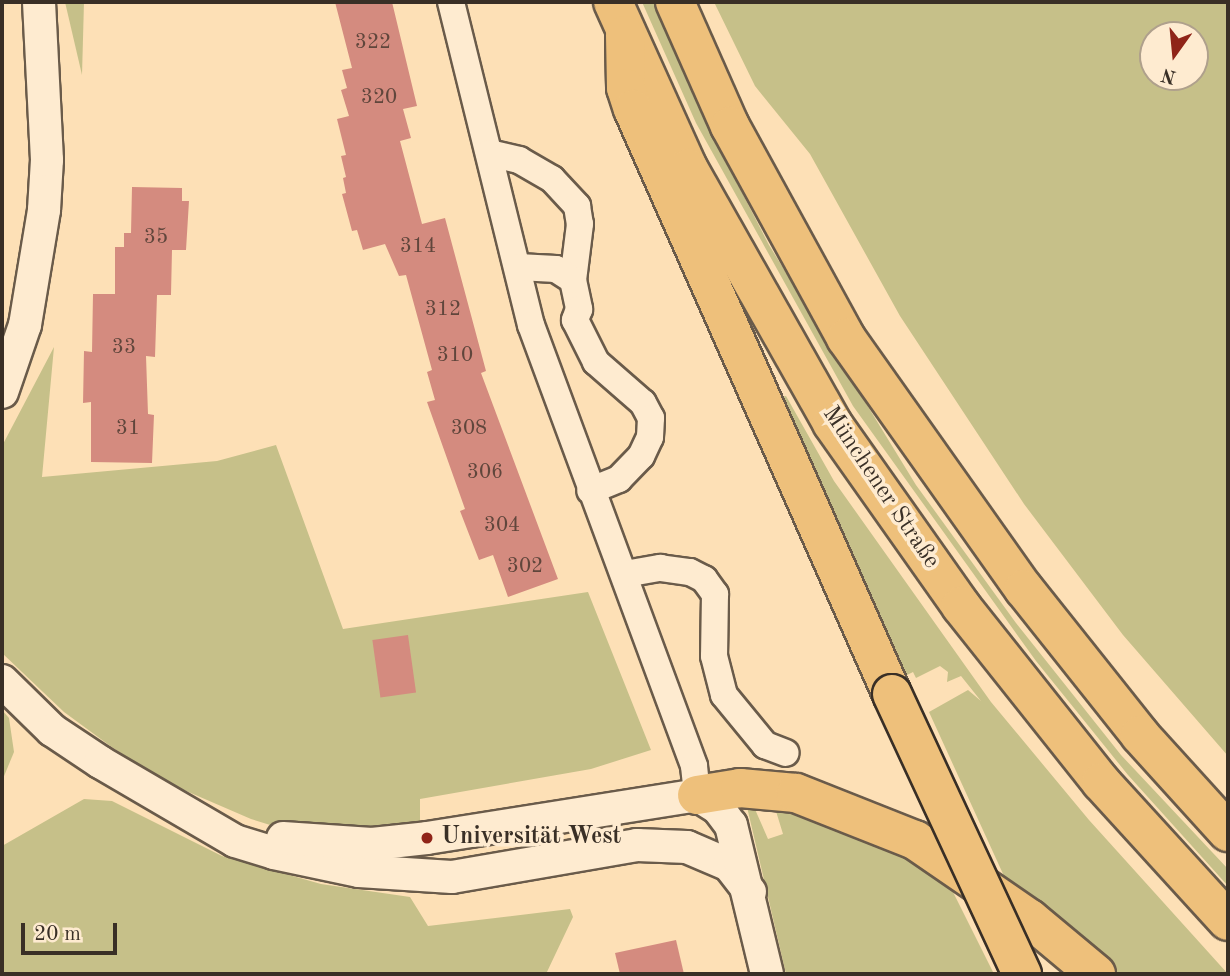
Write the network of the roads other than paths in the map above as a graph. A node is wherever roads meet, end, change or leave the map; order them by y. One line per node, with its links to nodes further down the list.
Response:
1 (39, 2): 10 (street)
2 (451, 2): 5 (street)
3 (675, 2): 17 (highway)
4 (619, 18): 20 (highway, Münchener Straße); 22 (highway, bridge)
5 (489, 153): 6 (street); 7 (street)
6 (518, 267): 7 (street); 9 (street)
7 (573, 280): 8 (street)
8 (575, 320): 9 (street); 11 (street)
9 (531, 325): 11 (street)
10 (2, 392)
11 (590, 491): 12 (street)
12 (625, 574): 14 (street); 15 (street)
13 (2, 681): 16 (street)
14 (786, 753)
15 (697, 795): 16 (street); 18 (street); 19 (street); 23 (highway)
16 (168, 804): 18 (street)
17 (1228, 832)
18 (656, 845): 19 (street)
19 (750, 892): 21 (street)
20 (1228, 921)
21 (768, 974)
22 (1022, 974)
23 (1096, 974)

